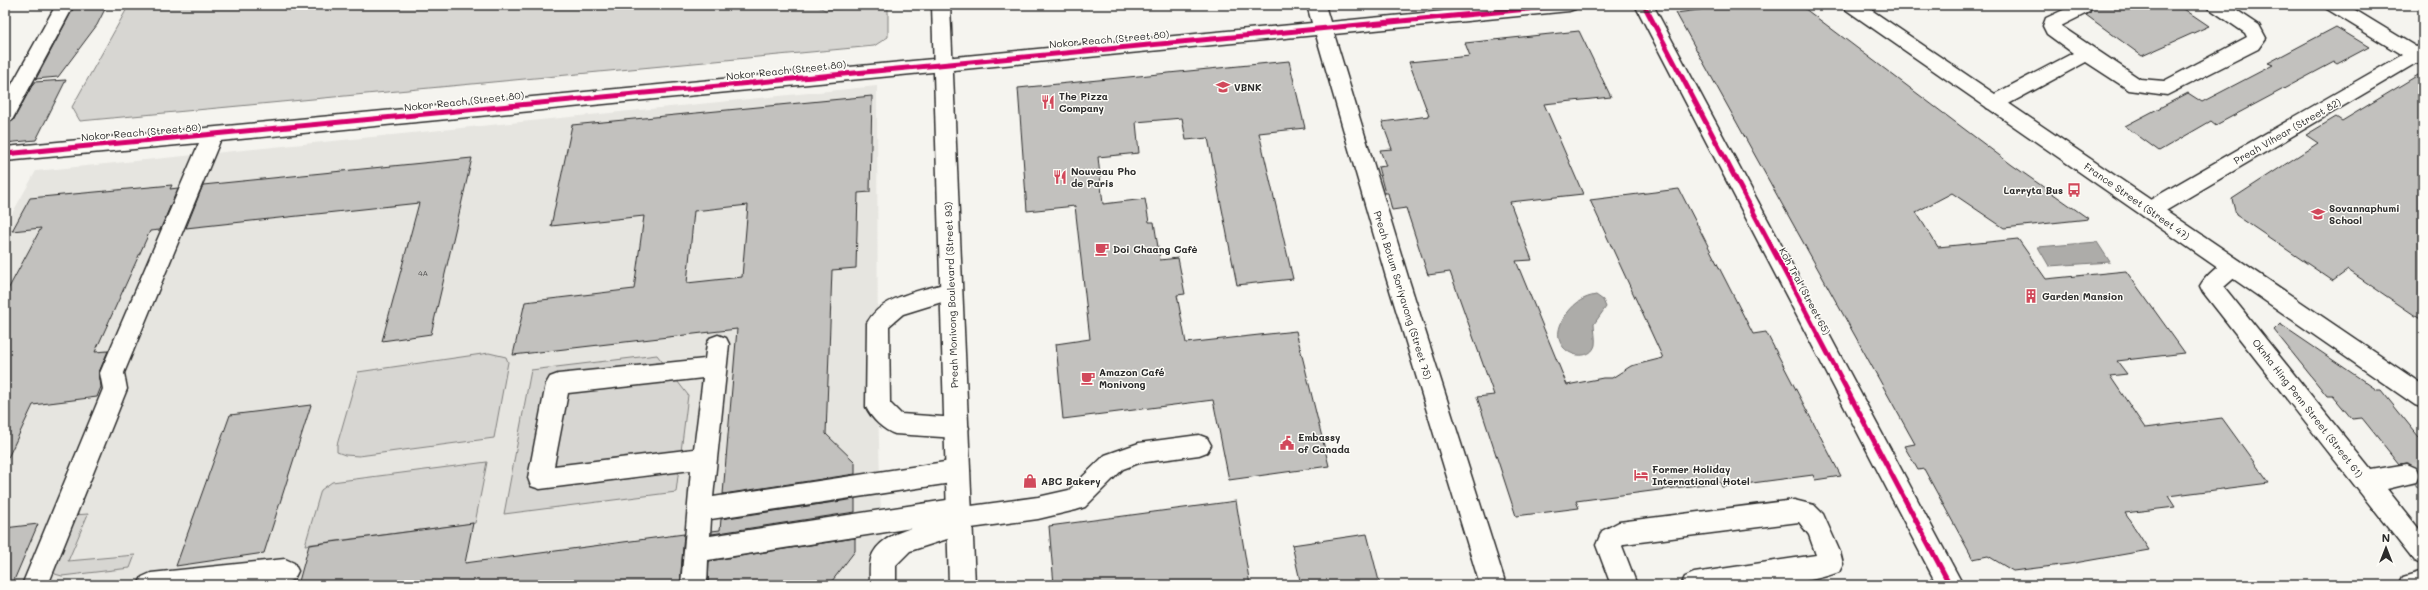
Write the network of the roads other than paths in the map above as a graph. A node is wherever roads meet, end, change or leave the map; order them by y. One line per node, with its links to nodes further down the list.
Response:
1 (65, 5): 15 (main road)
2 (941, 5): 13 (main road, Preah Monivong Boulevard (Street 93))
3 (1316, 5): 10 (main road, Preah Botum Soriyavong (Street 75))
4 (1569, 5): 10 (main road, Nokor Reach (Street 80))
5 (1644, 5): 46 (main road, Koh Tral (Street 65))
6 (1851, 5): 14 (main road, France Street (Street 47))
7 (2082, 5): 11 (main road)
8 (2216, 5): 11 (main road)
9 (2333, 5): 12 (main road)
10 (1322, 28): 13 (main road, Nokor Reach (Street 80)); 43 (main road, Preah Botum Soriyavong (Street 75))
11 (2087, 54): 14 (main road)
12 (2421, 55): 18 (main road, Preah Vihear (Street 82))
13 (943, 64): 16 (main road, Nokor Reach (Street 80)); 20 (main road, Preah Monivong Boulevard (Street 93))
14 (1994, 103): 18 (main road, France Street (Street 47))
15 (5, 115)
16 (213, 134): 17 (main road, Nokor Reach (Street 80)); 38 (main road)
17 (5, 154)
18 (2150, 210): 19 (main road, France Street (Street 47))
19 (2232, 267): 23 (main road, France Street (Street 47)); 29 (main road, Oknha Hing Penn Street (Street 61))
20 (950, 291): 24 (main road, Preah Monivong Boulevard (Street 93)); 24 (main road)
21 (718, 344): 22 (main road)
22 (716, 367): 26 (main road); 26 (main road)
23 (2423, 398)
24 (957, 428): 27 (main road, Preah Monivong Boulevard (Street 93))
25 (1199, 445): 31 (main road)
26 (704, 458): 30 (main road)
27 (958, 471): 30 (main road); 31 (main road, Preah Monivong Boulevard (Street 93))
28 (2407, 475): 29 (main road)
29 (2366, 480): 33 (main road, Oknha Hing Penn Street (Street 61))
30 (699, 510): 32 (main road)
31 (960, 517): 32 (main road); 41 (main road); 42 (main road, Preah Monivong Boulevard (Street 93))
32 (696, 550): 40 (main road)
33 (2423, 554)
34 (285, 571): 35 (main road)
35 (250, 580): 39 (main road)
36 (1721, 583): 44 (main road); 45 (main road)
37 (2423, 583): 47 (main road)
38 (35, 585)
39 (151, 585)
40 (694, 585)
41 (882, 585)
42 (962, 585)
43 (1493, 585)
44 (1624, 585)
45 (1694, 585)
46 (1950, 585)
47 (2412, 585)

